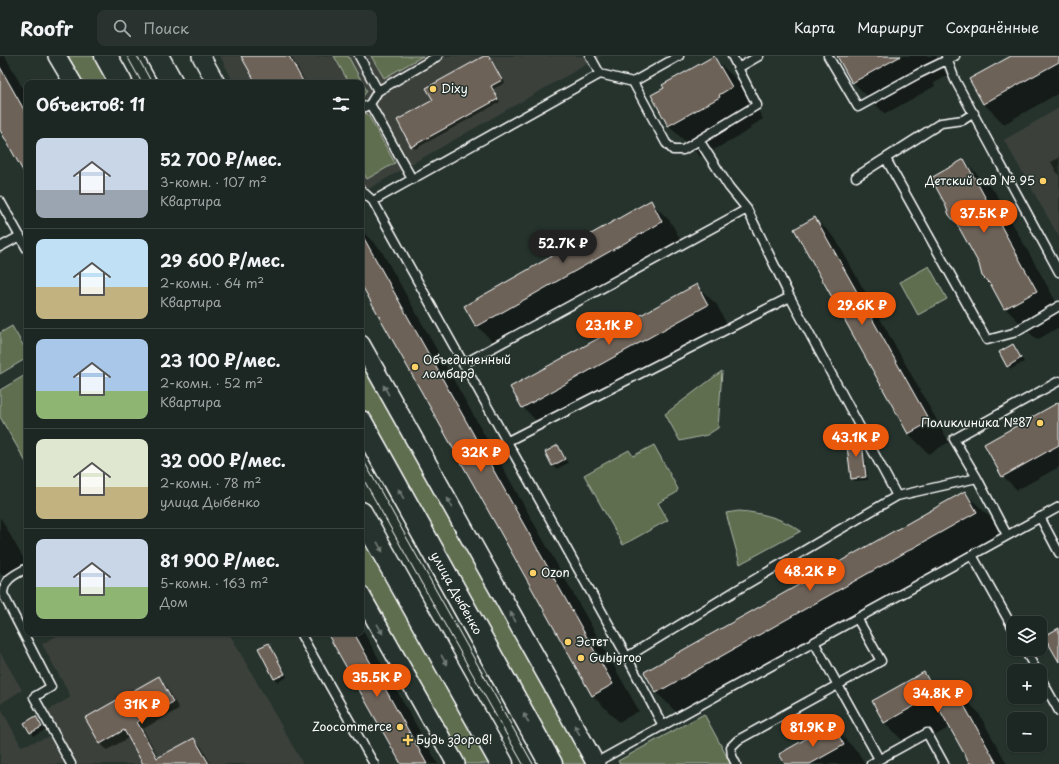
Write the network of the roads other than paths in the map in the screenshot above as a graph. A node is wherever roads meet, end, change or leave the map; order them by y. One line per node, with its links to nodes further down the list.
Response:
1 (57, 56): 15 (street)
2 (106, 56): 16 (main road)
3 (157, 56): 17 (main road)
4 (359, 56): 20 (lane)
5 (438, 56): 20 (lane)
6 (590, 56): 14 (lane)
7 (679, 56): 19 (lane)
8 (732, 56): 13 (lane)
9 (760, 56): 13 (lane)
10 (828, 56): 12 (lane)
11 (204, 57): 18 (street)
12 (950, 57): 23 (lane)
13 (738, 68): 24 (lane)
14 (600, 74): 19 (lane); 27 (lane)
15 (71, 80)
16 (119, 80)
17 (170, 80)
18 (215, 80)
19 (633, 82): 24 (lane)
20 (378, 91): 21 (lane)
21 (370, 104): 22 (lane); 27 (lane)
22 (364, 107)
23 (974, 113): 25 (lane); 35 (lane)
24 (700, 140): 31 (lane)
25 (886, 158): 26 (lane); 37 (lane)
26 (856, 177)
27 (412, 179): 30 (lane)
28 (364, 193): 30 (lane)
29 (0, 201): 32 (lane)
30 (373, 201): 39 (lane)
31 (746, 209): 36 (lane); 39 (lane)
32 (20, 236): 33 (lane); 34 (lane)
33 (24, 243)
34 (0, 247)
35 (1059, 272)
36 (790, 297): 42 (lane); 44 (lane)
37 (1059, 306)
38 (364, 349): 70 (street, one-way to 38)
39 (463, 364): 42 (lane)
40 (1059, 381): 43 (lane)
41 (364, 427): 69 (main road, улица Дыбенко, one-way to 41)
42 (506, 442): 59 (lane)
43 (977, 478): 44 (lane); 48 (lane)
44 (897, 496): 59 (lane)
45 (1059, 507): 46 (lane)
46 (1040, 517): 48 (lane); 49 (lane)
47 (364, 518): 68 (main road, one-way to 68)
48 (1007, 536): 50 (lane)
49 (1059, 553)
50 (972, 555): 53 (lane); 54 (lane)
51 (24, 570): 55 (lane)
52 (364, 600): 67 (street, one-way to 67)
53 (857, 618): 58 (lane); 60 (lane)
54 (1007, 618)
55 (24, 635)
56 (25, 636): 65 (lane)
57 (302, 636): 66 (lane)
58 (814, 642): 60 (lane); 63 (lane)
59 (627, 657): 63 (lane)
60 (838, 685): 64 (lane); 71 (lane)
61 (1047, 690): 62 (lane)
62 (1059, 711)
63 (663, 726): 70 (lane)
64 (879, 759): 72 (lane); 73 (lane)
65 (71, 764)
66 (374, 764)
67 (456, 764)
68 (502, 764)
69 (552, 764)
70 (596, 764)
71 (736, 764)
72 (871, 764)
73 (944, 764)

